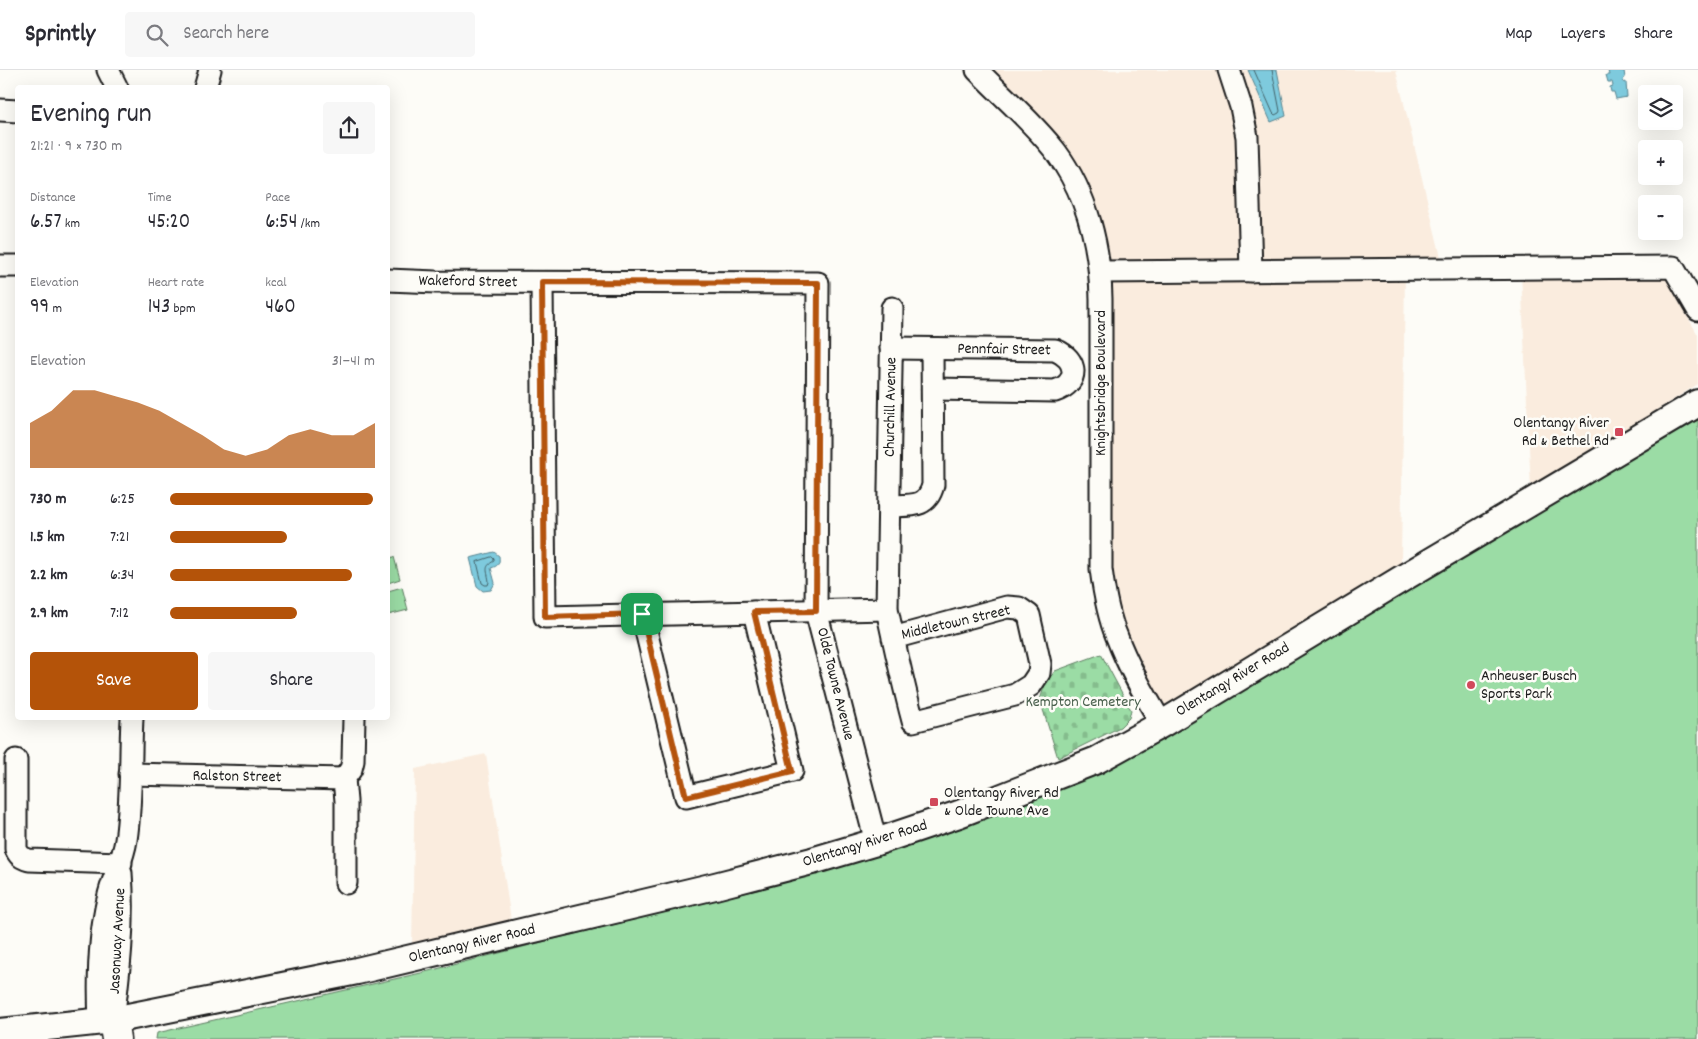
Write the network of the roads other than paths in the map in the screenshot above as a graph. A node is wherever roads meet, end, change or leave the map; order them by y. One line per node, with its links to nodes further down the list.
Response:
1 (108, 70): 5 (street)
2 (210, 70): 6 (street)
3 (977, 70): 12 (street, Knightsbridge Boulevard)
4 (1229, 70): 11 (street)
5 (116, 85)
6 (206, 85)
7 (0, 110): 8 (street)
8 (15, 111)
9 (0, 266): 10 (street)
10 (15, 266)
11 (1252, 271): 12 (street); 17 (street)
12 (1101, 272): 31 (street, Knightsbridge Boulevard)
13 (390, 280): 14 (street, Wakeford Street)
14 (542, 282): 15 (street, Wakeford Street); 26 (street)
15 (818, 283): 24 (street, Olde Towne Avenue)
16 (892, 308): 18 (street, Churchill Avenue)
17 (1698, 310)
18 (891, 348): 19 (street, Pennfair Street); 22 (street, Churchill Avenue)
19 (932, 350): 20 (street); 20 (street, Pennfair Street)
20 (933, 389): 22 (street)
21 (1698, 403): 31 (main road, Olentangy River Road)
22 (889, 506): 23 (street, Churchill Avenue)
23 (888, 609): 24 (street); 27 (street, Churchill Avenue)
24 (816, 611): 25 (street); 35 (street, Olde Towne Avenue)
25 (754, 612): 26 (street); 26 (street)
26 (642, 614)
27 (893, 638): 30 (street, Churchill Avenue); 30 (street, Middletown Street)
28 (132, 720): 33 (street, Jasonway Avenue)
29 (354, 720): 34 (street)
30 (913, 721)
31 (1162, 724): 35 (main road, Olentangy River Road)
32 (16, 760): 36 (street)
33 (130, 774): 34 (street, Ralston Street); 36 (street, Jasonway Avenue)
34 (344, 779): 37 (street)
35 (876, 842): 38 (main road, Olentangy River Road)
36 (121, 863): 38 (street, Jasonway Avenue)
37 (346, 883)
38 (108, 1030): 39 (main road, Olentangy River Road)
39 (0, 1032)

